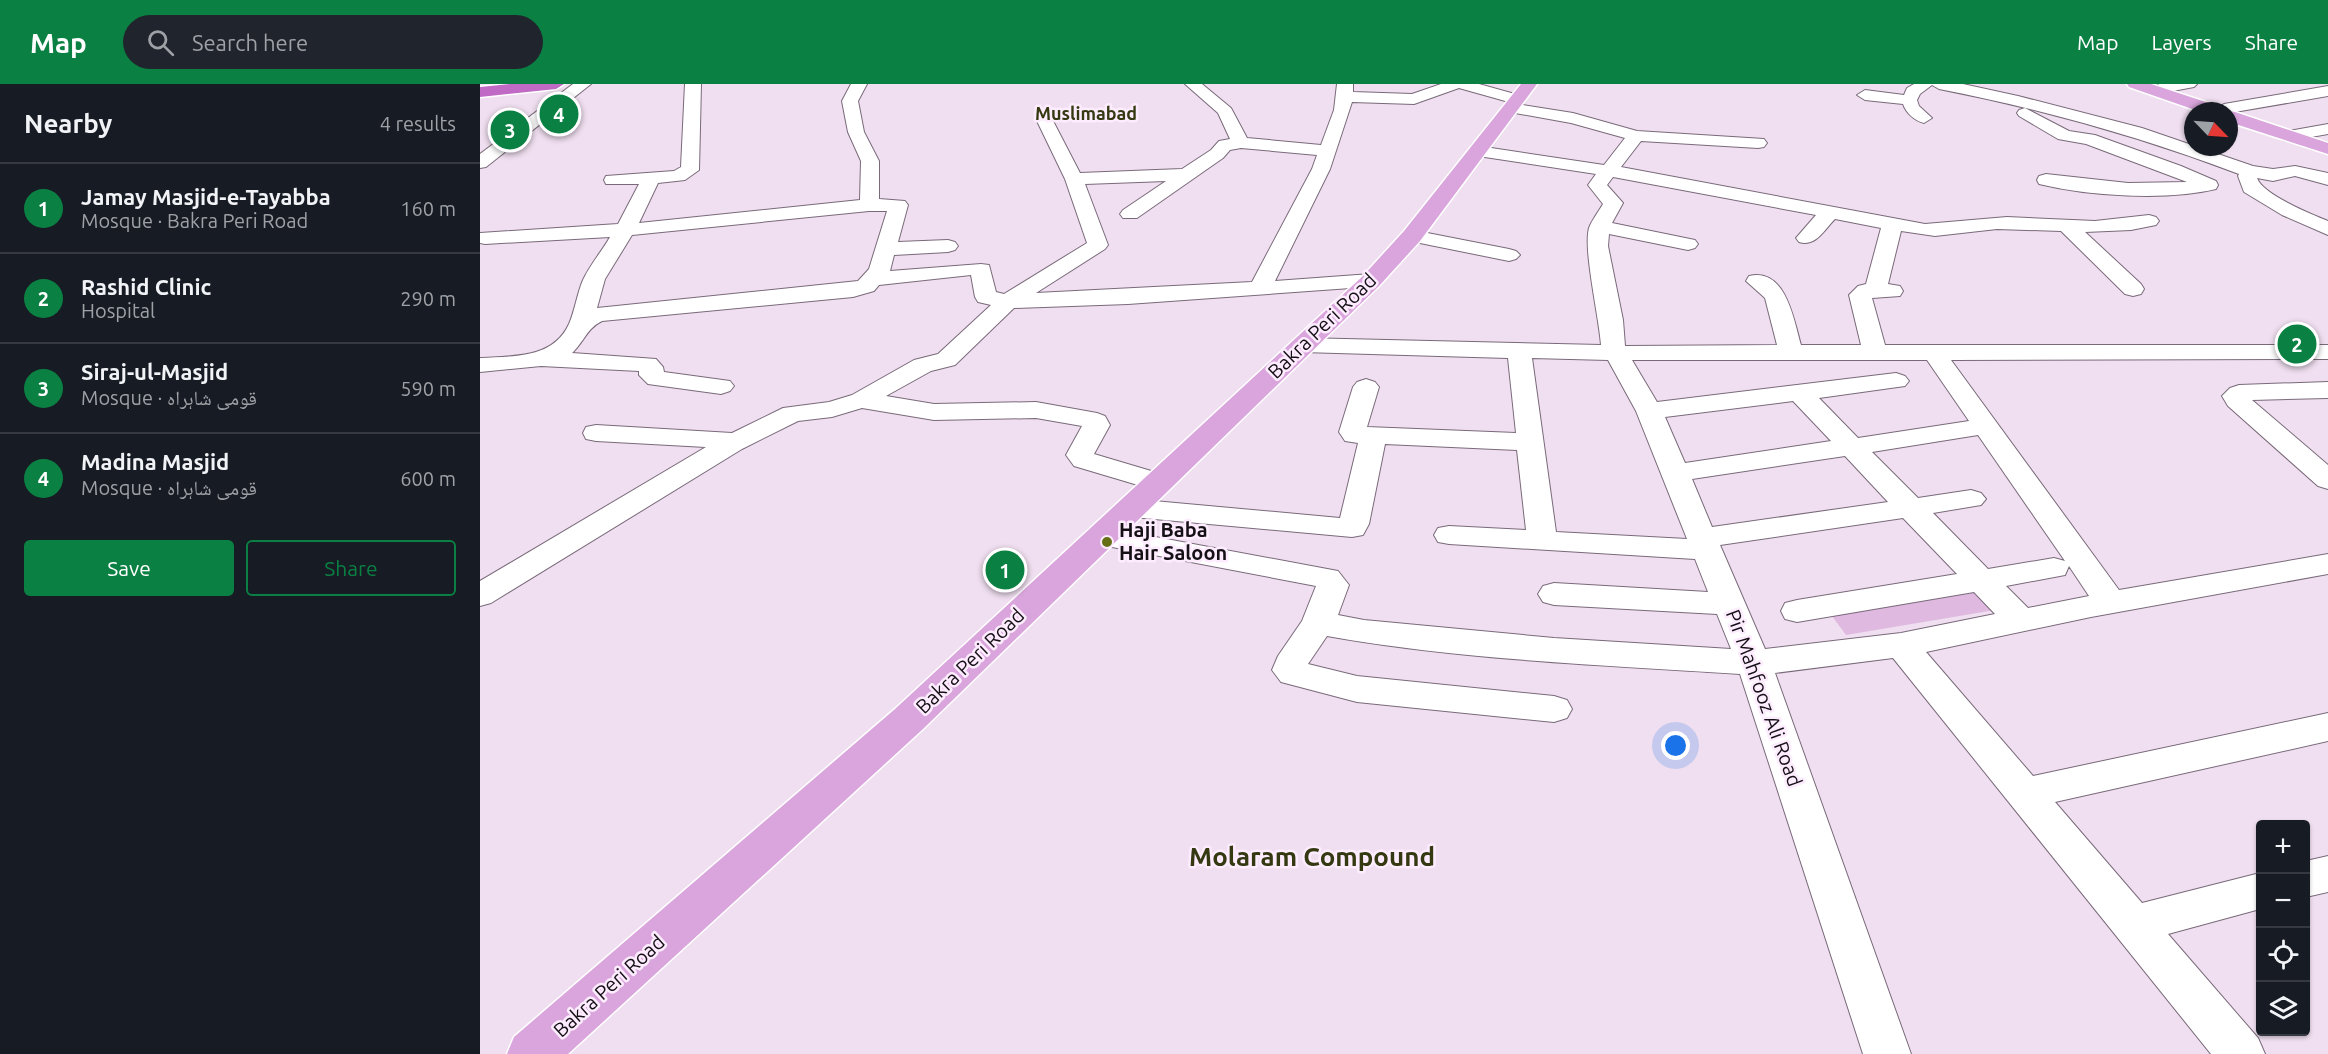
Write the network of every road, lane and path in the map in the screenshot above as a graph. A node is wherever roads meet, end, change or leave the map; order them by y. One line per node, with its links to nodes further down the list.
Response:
1 (487, 84): 14 (highway)
2 (555, 84): 19 (highway)
3 (584, 84): 39 (street)
4 (693, 84): 44 (street)
5 (859, 84): 50 (street)
6 (1193, 84): 33 (street)
7 (1456, 84): 17 (street)
8 (1462, 84): 21 (street)
9 (1925, 84): 23 (street)
10 (1939, 84): 22 (street)
11 (2135, 84): 24 (main road)
12 (2189, 84): 15 (street)
13 (2321, 84): 16 (street)
14 (480, 85)
15 (2156, 86): 25 (main road)
16 (2328, 86)
17 (1345, 91): 37 (street)
18 (2328, 91): 26 (street)
19 (480, 92)
20 (1865, 95): 23 (street)
21 (1518, 97): 32 (street); 38 (main road, Bakra Peri Road)
22 (2018, 99): 47 (street); 49 (street)
23 (1909, 100): 28 (street)
24 (2193, 102)
25 (2198, 102)
26 (2238, 109)
27 (2238, 116): 31 (main road)
28 (1924, 118)
29 (1045, 121): 42 (street)
30 (2328, 129): 31 (street)
31 (2294, 135): 35 (main road); 36 (main road)
32 (1636, 136): 34 (street); 40 (street)
33 (1241, 143): 37 (street); 41 (street)
34 (1758, 143)
35 (2328, 144)
36 (2328, 149)
37 (1327, 151): 69 (street)
38 (1478, 151): 40 (street); 59 (main road, Bakra Peri Road)
39 (480, 163)
40 (1609, 170): 51 (street); 55 (street)
41 (1186, 175): 42 (street); 52 (street)
42 (1074, 179): 71 (street)
43 (2328, 179): 47 (street)
44 (613, 180)
45 (650, 180): 58 (street)
46 (2046, 180): 49 (street)
47 (2252, 182): 48 (street); 49 (street); 57 (street)
48 (2328, 184)
49 (2208, 185)
50 (869, 205): 58 (street); 64 (street)
51 (1831, 211): 54 (street); 61 (street)
52 (1130, 214)
53 (2149, 221): 56 (street)
54 (1892, 225): 56 (street); 79 (street)
55 (1600, 226): 62 (street); 77 (street)
56 (2067, 226): 70 (street)
57 (2328, 229)
58 (625, 230): 60 (street); 72 (street)
59 (1412, 236): 65 (street); 67 (main road, Bakra Peri Road)
60 (485, 238)
61 (1806, 238)
62 (1688, 244)
63 (948, 246): 64 (street)
64 (887, 249): 66 (street)
65 (1509, 255)
66 (874, 279): 71 (street); 72 (street)
67 (1371, 281): 69 (street); 73 (main road, Bakra Peri Road)
68 (1757, 281): 78 (street)
69 (1260, 288): 71 (street)
70 (2133, 289)
71 (1008, 301): 87 (street)
72 (581, 322): 80 (street)
73 (1302, 345): 74 (street); 97 (main road, Bakra Peri Road)
74 (1519, 350): 77 (street); 92 (street)
75 (1934, 352): 76 (street); 79 (street); 110 (street)
76 (2328, 352)
77 (1614, 353): 78 (street); 88 (street, Pir Mahfooz Ali Road)
78 (1791, 353): 79 (street)
79 (1875, 353)
80 (541, 359): 81 (street); 83 (street)
81 (480, 365)
82 (1896, 381): 86 (street)
83 (721, 386)
84 (1366, 387): 91 (street)
85 (2328, 390): 96 (street)
86 (1799, 393): 88 (street); 94 (street)
87 (861, 400): 93 (street); 97 (street)
88 (1649, 411): 95 (street, Pir Mahfooz Ali Road)
89 (1970, 429): 94 (street)
90 (596, 433): 93 (street)
91 (1373, 437): 92 (street); 100 (street)
92 (1530, 442): 103 (street)
93 (732, 443): 109 (street)
94 (1852, 446): 95 (street); 99 (street)
95 (1675, 472): 104 (street, Pir Mahfooz Ali Road)
96 (2328, 480)
97 (1158, 482): 100 (main road, Bakra Peri Road)
98 (1971, 499): 99 (street)
99 (1911, 507): 104 (street); 107 (street)
100 (1132, 508): 102 (main road, Bakra Peri Road)
101 (1449, 535): 103 (street)
102 (1102, 536): 114 (street); 124 (main road, Bakra Peri Road)
103 (1542, 540): 104 (street)
104 (1704, 544): 111 (street, Pir Mahfooz Ali Road)
105 (2328, 564): 110 (street)
106 (2054, 568): 107 (street)
107 (1982, 581): 112 (street); 113 (street)
108 (1554, 594): 111 (street)
109 (480, 595)
110 (2110, 602): 113 (street)
111 (1729, 604): 116 (street, Pir Mahfooz Ali Road)
112 (1797, 611)
113 (2020, 620): 115 (street)
114 (1318, 623): 116 (street); 117 (street)
115 (1901, 645): 116 (street); 119 (street)
116 (1754, 663): 125 (street, Pir Mahfooz Ali Road)
117 (1554, 709)
118 (2328, 727): 119 (street)
119 (2024, 793): 123 (street)
120 (2328, 874): 121 (street)
121 (2310, 878)
122 (2256, 892): 123 (street)
123 (2133, 924): 126 (street)
124 (532, 1054)
125 (1887, 1054)
126 (2241, 1054)

